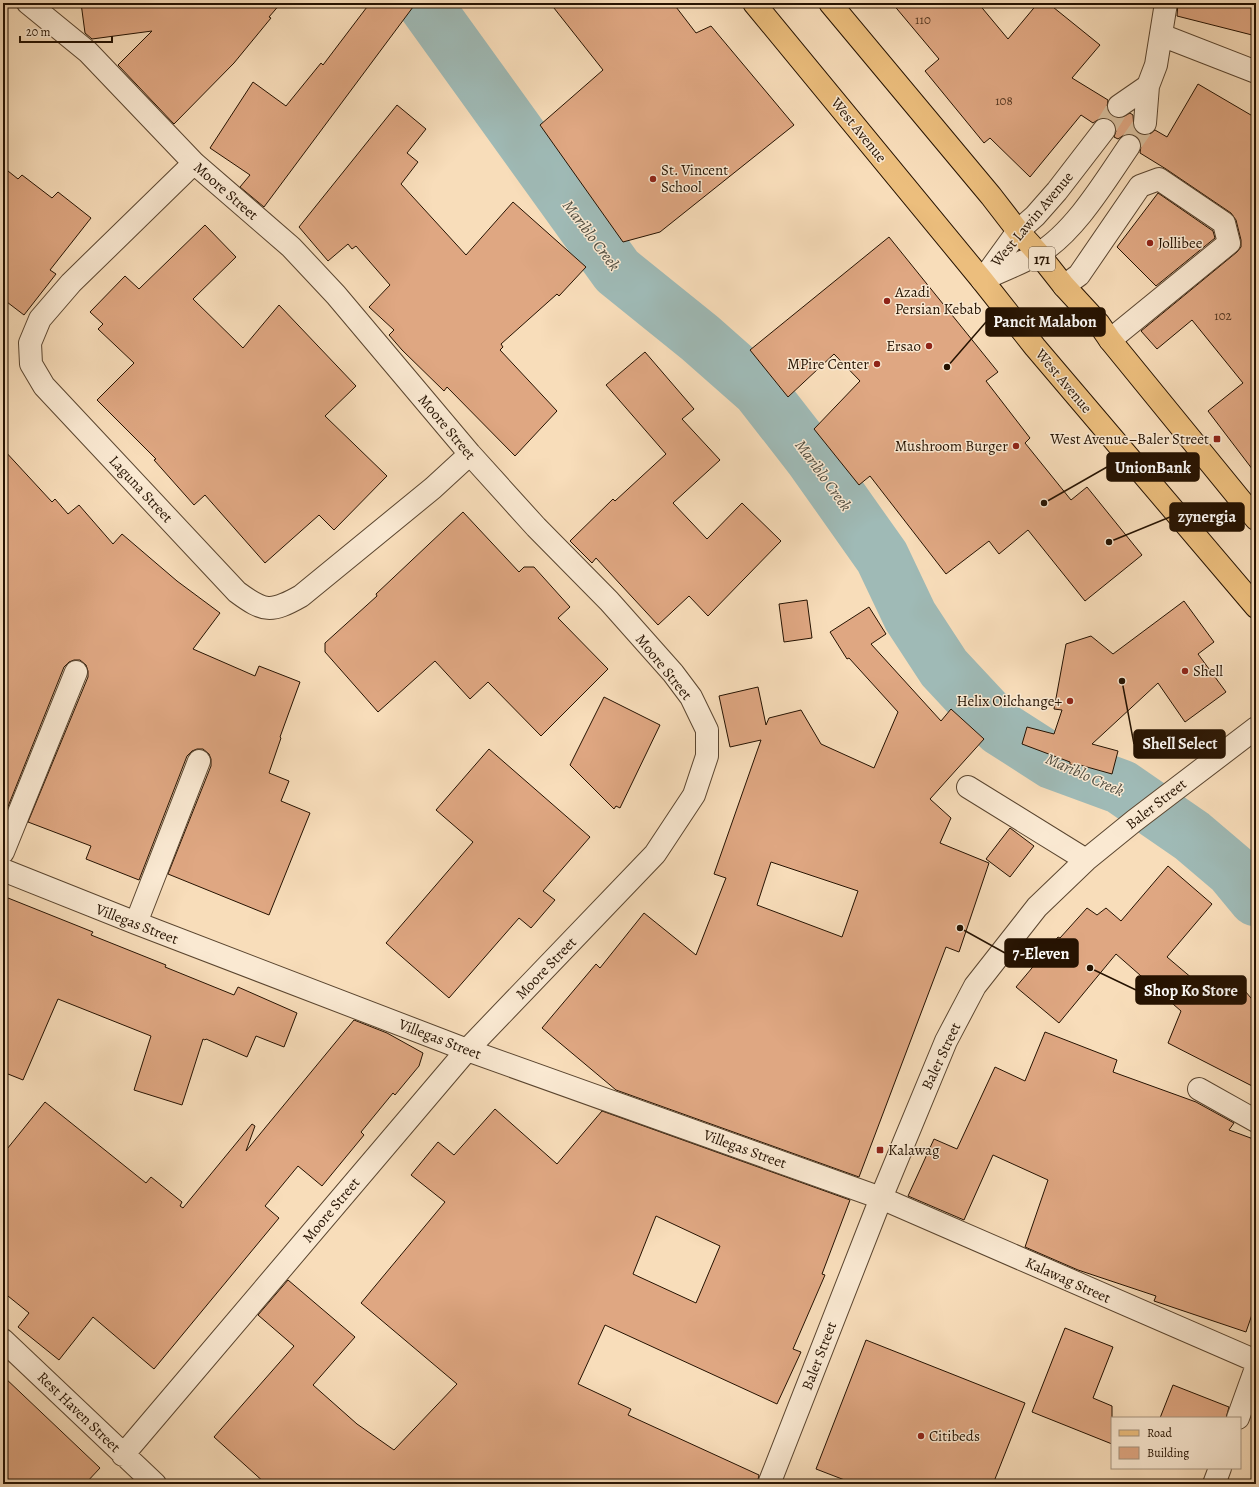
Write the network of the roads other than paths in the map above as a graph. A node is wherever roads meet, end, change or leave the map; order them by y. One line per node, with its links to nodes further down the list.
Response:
1 (28, 3): 12 (street, Moore Street)
2 (754, 3): 15 (main road, West Avenue)
3 (830, 3): 13 (main road, 171)
4 (1166, 3): 5 (street)
5 (1161, 35): 6 (street); 7 (street)
6 (1256, 72)
7 (1148, 86): 8 (street); 9 (street)
8 (1119, 106)
9 (1145, 123)
10 (1104, 130): 13 (street, West Lawin Avenue)
11 (1129, 146): 14 (street, West Lawin Avenue)
12 (194, 163): 18 (street, Moore Street); 18 (street, Laguna Street)
13 (1018, 231): 14 (main road, 171); 15 (street, West Lawin Avenue)
14 (1038, 253): 15 (street, West Lawin Avenue); 16 (main road, 171)
15 (982, 280): 20 (main road, West Avenue)
16 (1064, 286): 17 (main road, 171); 17 (street)
17 (1110, 340): 19 (main road, 171)
18 (470, 454): 29 (street, Moore Street)
19 (1256, 519)
20 (1256, 607)
21 (76, 672): 25 (street)
22 (1256, 728): 26 (street, Baler Street)
23 (199, 761): 28 (street)
24 (968, 787): 26 (street)
25 (3, 852)
26 (1086, 860): 32 (street, Baler Street)
27 (3, 870): 28 (street, Villegas Street)
28 (136, 924): 29 (street, Villegas Street)
29 (467, 1050): 32 (street, Villegas Street); 37 (street, Moore Street)
30 (1199, 1089): 31 (street)
31 (1256, 1121)
32 (881, 1198): 34 (street, Kalawag Street); 40 (street, Baler Street)
33 (3, 1340): 37 (street, Rest Haven Street)
34 (1256, 1361)
35 (1256, 1368): 36 (street)
36 (1238, 1417)
37 (123, 1455): 39 (street, Rest Haven Street)
38 (1220, 1469): 41 (street)
39 (155, 1484)
40 (769, 1484)
41 (1214, 1484)

